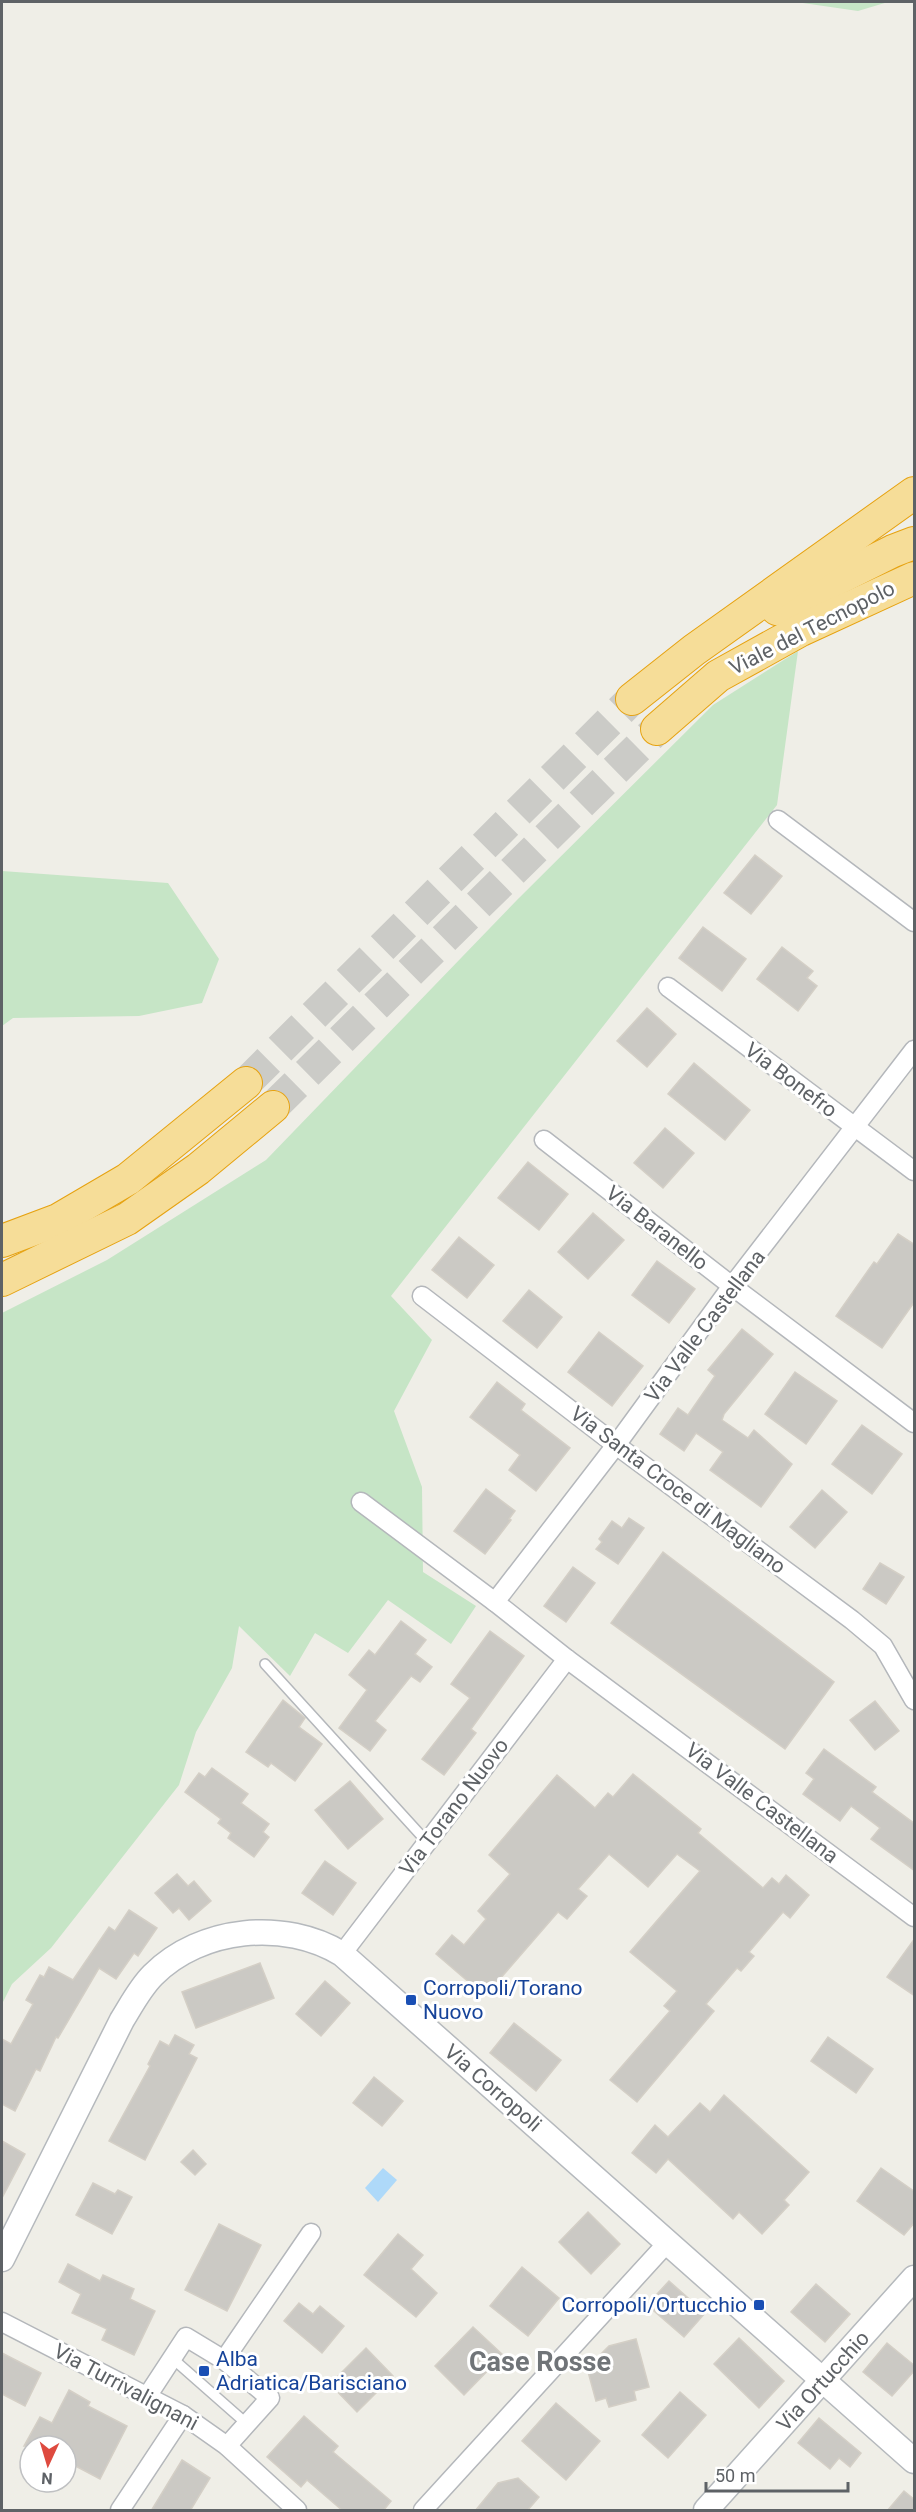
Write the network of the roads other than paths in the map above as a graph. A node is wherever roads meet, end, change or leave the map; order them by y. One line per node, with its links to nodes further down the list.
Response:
1 (915, 493): 4 (highway)
2 (915, 543): 4 (highway, Viale del Tecnopolo)
3 (915, 578): 6 (highway, Viale del Tecnopolo)
4 (694, 650): 5 (highway)
5 (632, 699)
6 (657, 729)
7 (778, 820): 8 (street)
8 (915, 921)
9 (668, 987): 13 (street, Via Bonefro)
10 (915, 1050): 13 (street, Via Valle Castellana)
11 (246, 1083): 16 (highway)
12 (273, 1107): 17 (highway)
13 (856, 1128): 15 (street, Via Bonefro); 18 (street, Via Valle Castellana)
14 (544, 1140): 18 (street, Via Baranello)
15 (915, 1171)
16 (2, 1241)
17 (2, 1280)
18 (732, 1286): 20 (street, Via Baranello); 21 (street, Via Valle Castellana)
19 (422, 1296): 21 (street, Via Santa Croce di Magliano)
20 (915, 1423)
21 (616, 1445): 23 (street, Via Valle Castellana); 26 (street, Via Santa Croce di Magliano)
22 (362, 1502): 23 (street, Via Valle Castellana)
23 (495, 1602): 24 (street, Via Valle Castellana)
24 (567, 1659): 27 (street, Via Torano Nuovo); 28 (street, Via Valle Castellana)
25 (265, 1664): 27 (lane)
26 (915, 1700)
27 (427, 1842): 29 (street, Via Torano Nuovo)
28 (915, 1917)
29 (342, 1954): 31 (street, Via Corropoli); 32 (street, Via Corropoli)
30 (311, 2234): 36 (street)
31 (668, 2242): 37 (street, Via Corropoli); 45 (street)
32 (2, 2259)
33 (915, 2278): 37 (street, Via Ortucchio)
34 (2, 2322): 38 (street, Via Turrivalignani)
35 (172, 2358): 36 (street); 38 (street); 40 (lane)
36 (224, 2360): 40 (street)
37 (824, 2379): 42 (street, Via Corropoli); 46 (street, Via Ortucchio)
38 (148, 2395): 39 (street, Via Turrivalignani)
39 (183, 2415): 41 (street, Via Turrivalignani); 43 (street)
40 (247, 2424): 41 (street)
41 (227, 2446): 44 (street, Via Turrivalignani)
42 (915, 2460)
43 (120, 2511)
44 (297, 2511)
45 (423, 2511)
46 (706, 2511)

